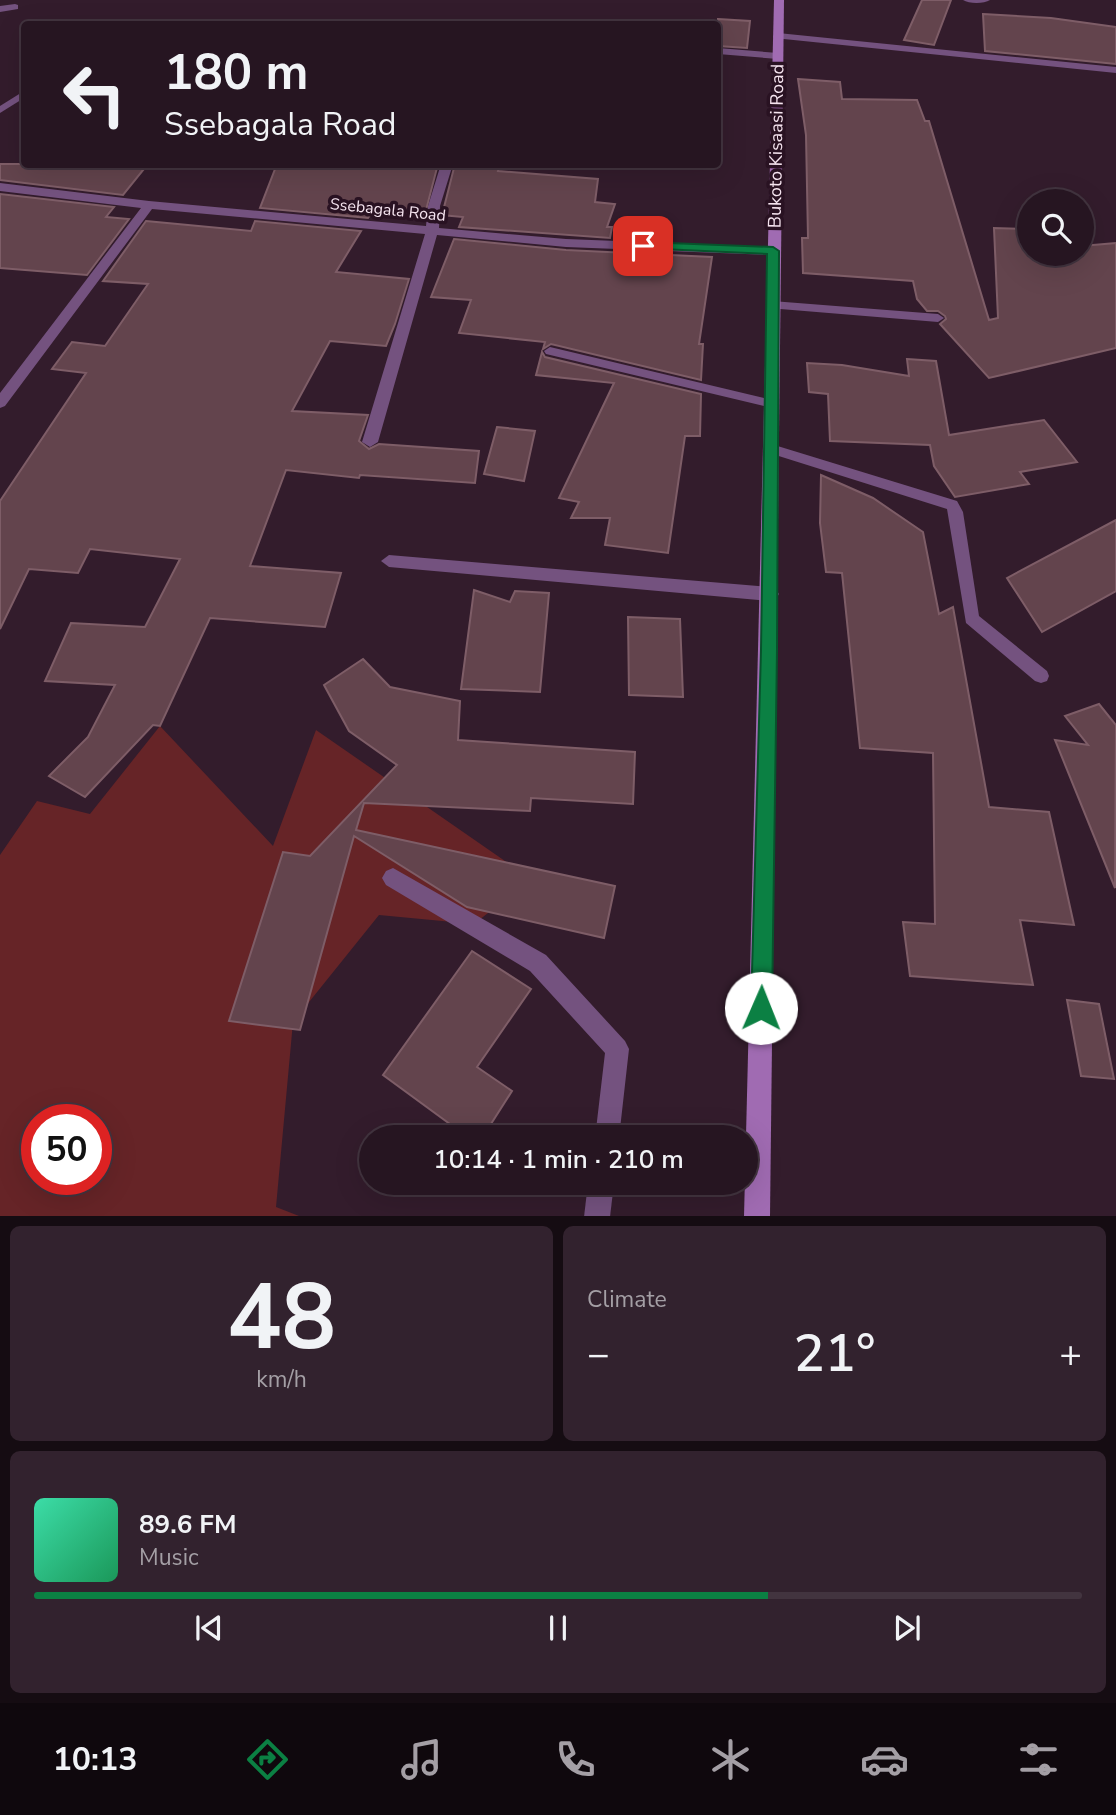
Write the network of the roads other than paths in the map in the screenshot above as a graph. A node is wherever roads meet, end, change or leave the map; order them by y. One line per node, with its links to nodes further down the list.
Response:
1 (779, 0): 6 (main road, Bukoto Kisaasi Road)
2 (967, 0): 3 (lane)
3 (986, 0)
4 (15, 7): 5 (street)
5 (0, 9)
6 (778, 36): 8 (main road, Bukoto Kisaasi Road); 9 (street)
7 (721, 51): 8 (street)
8 (778, 56): 16 (main road, Bukoto Kisaasi Road)
9 (1116, 70)
10 (21, 96): 11 (lane)
11 (0, 110)
12 (446, 168): 15 (street)
13 (0, 187): 14 (street, Ssebagala Road)
14 (149, 205): 15 (street, Ssebagala Road); 20 (street)
15 (432, 231): 16 (street, Ssebagala Road); 22 (street)
16 (773, 251): 17 (main road, Bukoto Kisaasi Road)
17 (772, 305): 18 (lane); 21 (main road, Bukoto Kisaasi Road)
18 (938, 318)
19 (550, 351): 21 (lane)
20 (0, 403)
21 (772, 404): 23 (main road, Bukoto Kisaasi Road)
22 (370, 442)
23 (771, 449): 25 (main road, Bukoto Kisaasi Road); 26 (lane)
24 (389, 561): 25 (street)
25 (770, 594): 31 (main road, Bukoto Kisaasi Road)
26 (1041, 676)
27 (393, 878): 28 (street)
28 (608, 1125)
29 (600, 1195): 30 (street)
30 (597, 1216)
31 (757, 1216)

